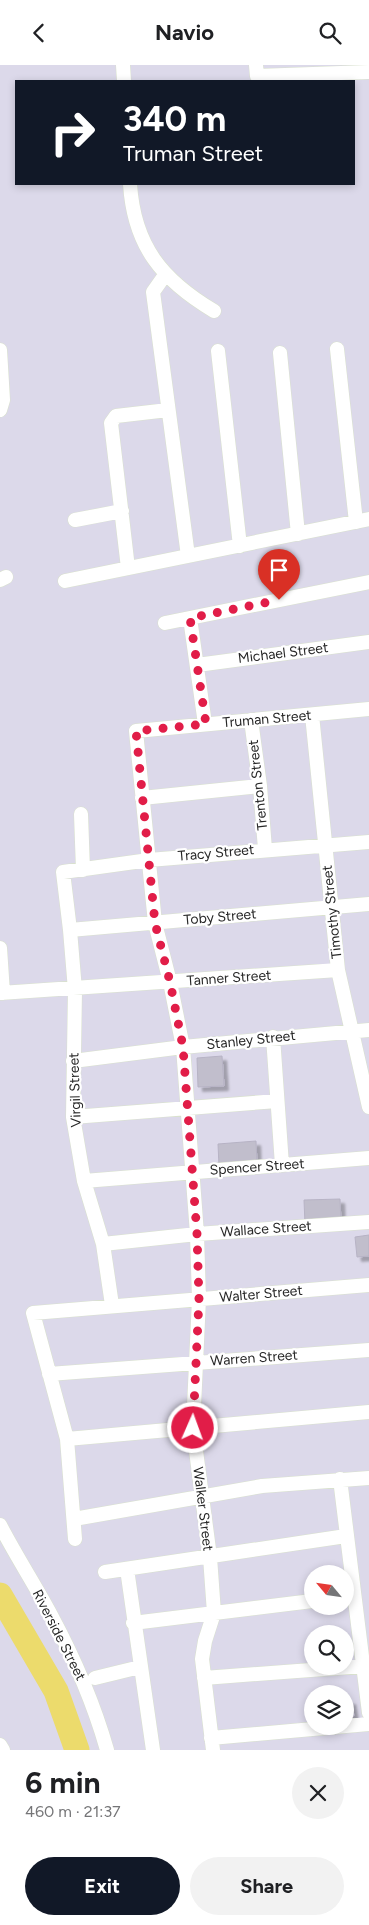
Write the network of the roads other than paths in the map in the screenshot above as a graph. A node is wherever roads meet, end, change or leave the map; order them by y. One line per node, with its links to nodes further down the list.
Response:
1 (123, 65): 5 (street)
2 (319, 70): 3 (street); 4 (street)
3 (256, 71)
4 (369, 72)
5 (124, 80)
6 (130, 185): 7 (street)
7 (165, 275): 8 (street); 14 (street)
8 (214, 311)
9 (336, 349): 17 (street)
10 (0, 350): 13 (street)
11 (218, 351): 19 (street)
12 (280, 353): 18 (street)
13 (0, 410)
14 (168, 410): 15 (street); 20 (street)
15 (122, 511): 16 (street); 21 (street)
16 (76, 520)
17 (363, 521): 18 (street)
18 (298, 534): 19 (street)
19 (240, 546): 20 (street)
20 (188, 556): 21 (street)
21 (128, 568): 22 (street)
22 (65, 581)
23 (369, 582): 24 (street)
24 (190, 618): 25 (street); 27 (street)
25 (165, 623)
26 (369, 642): 27 (street, Michael Street)
27 (197, 665): 31 (street)
28 (369, 709): 29 (street, Truman Street)
29 (312, 715): 30 (street, Truman Street); 37 (street, Timothy Street)
30 (251, 720): 31 (street, Truman Street); 33 (street, Trenton Street)
31 (206, 724): 32 (street, Truman Street)
32 (136, 731): 34 (street, Walker Street)
33 (260, 786): 34 (street); 38 (street, Trenton Street)
34 (142, 798): 39 (street, Walker Street)
35 (81, 814): 40 (street)
36 (369, 842): 37 (street, Tracy Street)
37 (325, 846): 38 (street, Tracy Street); 43 (street, Timothy Street)
38 (265, 849): 39 (street, Tracy Street)
39 (149, 860): 40 (street, Tracy Street); 44 (street, Walker Street)
40 (83, 870): 41 (street, Tracy Street)
41 (63, 872): 45 (street, Virgil Street)
42 (369, 904): 43 (street, Toby Street)
43 (331, 907): 44 (street, Toby Street); 47 (street, Timothy Street)
44 (155, 923): 45 (street, Toby Street); 48 (street, Walker Street)
45 (70, 929): 49 (street, Virgil Street)
46 (0, 948): 50 (street)
47 (338, 970): 48 (street, Tanner Street); 52 (street, Timothy Street)
48 (170, 982): 49 (street, Tanner Street); 54 (street, Walker Street)
49 (74, 990): 50 (street, Tanner Street); 55 (street, Virgil Street)
50 (1, 993)
51 (369, 1030): 52 (street, Stanley Street)
52 (351, 1031): 53 (street, Stanley Street); 56 (street, Timothy Street)
53 (273, 1037): 54 (street, Stanley Street); 57 (street)
54 (183, 1047): 55 (street, Stanley Street); 58 (street, Walker Street)
55 (73, 1061): 59 (street, Virgil Street)
56 (368, 1098)
57 (278, 1101): 58 (street); 61 (street)
58 (186, 1109): 59 (street); 62 (street, Walker Street)
59 (73, 1117): 63 (street, Virgil Street)
60 (369, 1159): 61 (street, Spencer Street)
61 (282, 1165): 62 (street, Spencer Street)
62 (191, 1172): 63 (street, Spencer Street); 65 (street, Walker Street)
63 (84, 1181): 66 (street, Virgil Street)
64 (369, 1222): 65 (street, Wallace Street)
65 (197, 1234): 66 (street, Wallace Street); 68 (street, Walker Street)
66 (103, 1244): 69 (street, Virgil Street)
67 (369, 1285): 68 (street, Walter Street)
68 (199, 1299): 69 (street, Walter Street); 71 (street, Walker Street)
69 (112, 1305): 72 (street, Walter Street)
70 (369, 1350): 71 (street, Warren Street)
71 (195, 1362): 72 (street, Warren Street); 74 (street, Walker Street)
72 (49, 1374): 75 (street)
73 (369, 1413): 74 (street)
74 (193, 1428): 75 (street); 78 (street, Walker Street)
75 (67, 1439): 79 (street)
76 (369, 1478): 77 (street)
77 (340, 1479): 78 (street); 81 (street)
78 (202, 1496): 79 (street); 83 (street, Walker Street)
79 (74, 1519): 82 (street)
80 (0, 1525): 100 (street, Riverside Street)
81 (346, 1536): 83 (street); 84 (street)
82 (75, 1539)
83 (210, 1557): 85 (street); 88 (street, Walker Street)
84 (348, 1565)
85 (127, 1569): 86 (street); 90 (street)
86 (105, 1572)
87 (304, 1602): 88 (street)
88 (214, 1613): 90 (street); 94 (street, Walker Street)
89 (354, 1615): 91 (street)
90 (133, 1623): 92 (street)
91 (364, 1666): 94 (street); 95 (street)
92 (140, 1667): 93 (street); 101 (street)
93 (95, 1677)
94 (204, 1678): 97 (street, Walker Street)
95 (369, 1713)
96 (369, 1725): 97 (street)
97 (212, 1744)
98 (0, 1745): 99 (street)
99 (3, 1750)
100 (107, 1750)
101 (153, 1750)

